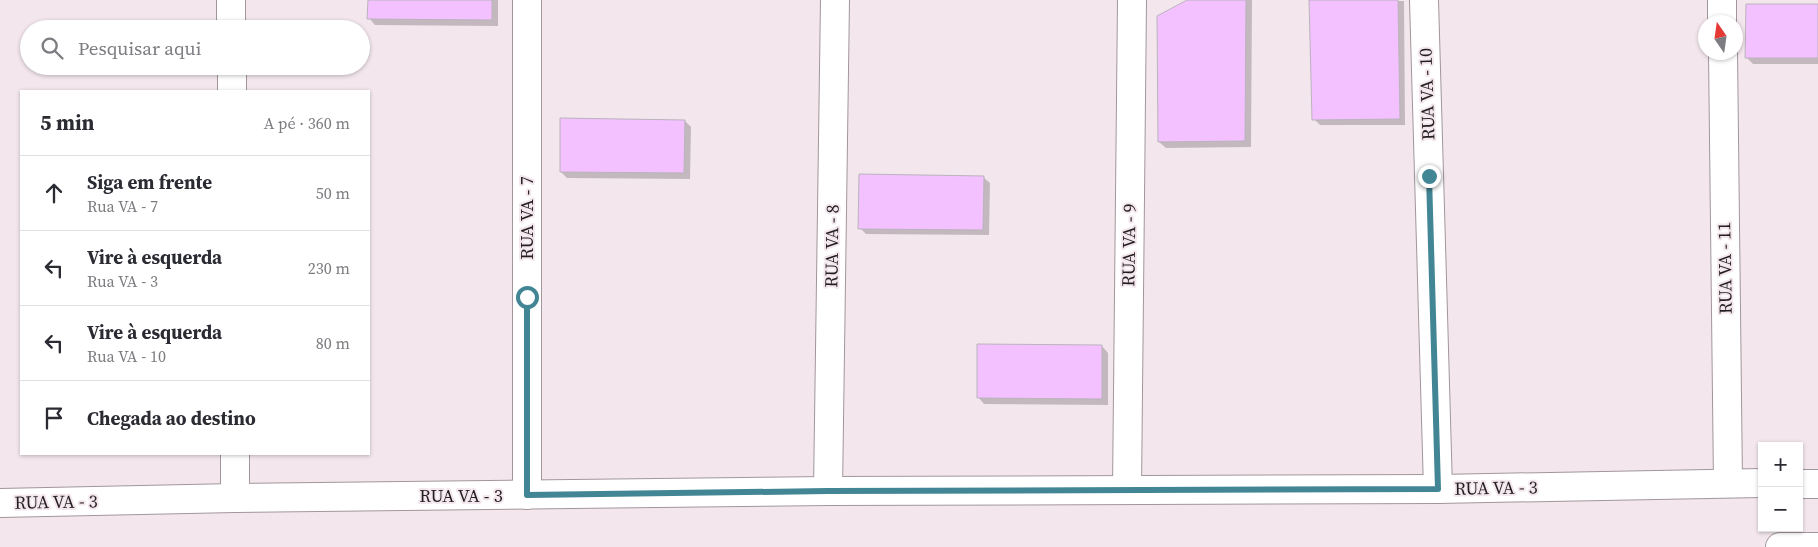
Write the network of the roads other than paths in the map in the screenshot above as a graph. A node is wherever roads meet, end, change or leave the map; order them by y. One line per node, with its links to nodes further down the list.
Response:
1 (231, 0): 8 (street)
2 (527, 0): 20 (street, RUA VA - 7)
3 (835, 0): 19 (street, RUA VA - 8)
4 (1132, 0): 18 (street, RUA VA - 9)
5 (1424, 0): 17 (street, RUA VA - 10)
6 (1722, 0): 7 (street)
7 (1722, 15)
8 (231, 20)
9 (1723, 60): 13 (street, RUA VA - 11)
10 (232, 75): 11 (street)
11 (232, 90)
12 (235, 455): 21 (street)
13 (1728, 483): 14 (street, RUA VA - 3); 17 (street, RUA VA - 3)
14 (1758, 483)
15 (1803, 484): 16 (street)
16 (1818, 484)
17 (1438, 489): 18 (street, RUA VA - 3)
18 (1127, 490): 19 (street, RUA VA - 3)
19 (828, 491): 20 (street, RUA VA - 3)
20 (527, 495): 21 (street, RUA VA - 3)
21 (235, 498): 22 (street, RUA VA - 3)
22 (0, 503)
23 (1780, 547): 24 (street)
24 (1818, 547)

